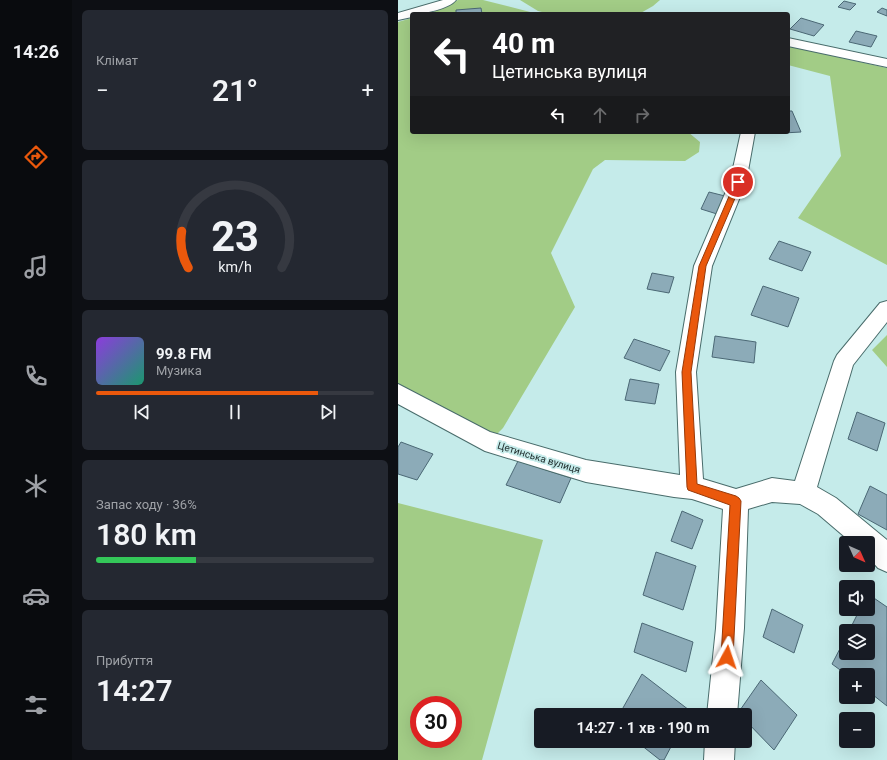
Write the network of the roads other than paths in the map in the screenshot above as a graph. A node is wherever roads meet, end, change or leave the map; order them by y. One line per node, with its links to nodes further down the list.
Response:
1 (450, 0): 2 (street)
2 (413, 12)
3 (410, 13): 4 (street)
4 (398, 16)
5 (790, 42): 6 (street)
6 (887, 63)
7 (748, 134): 10 (street)
8 (887, 308): 11 (street)
9 (398, 393): 10 (street, Цетинська вулиця)
10 (692, 487): 12 (street, Цетинська вулиця)
11 (803, 493): 12 (street); 13 (street)
12 (736, 501): 14 (street)
13 (887, 559)
14 (723, 708)
15 (720, 748): 16 (street)
16 (719, 760)

